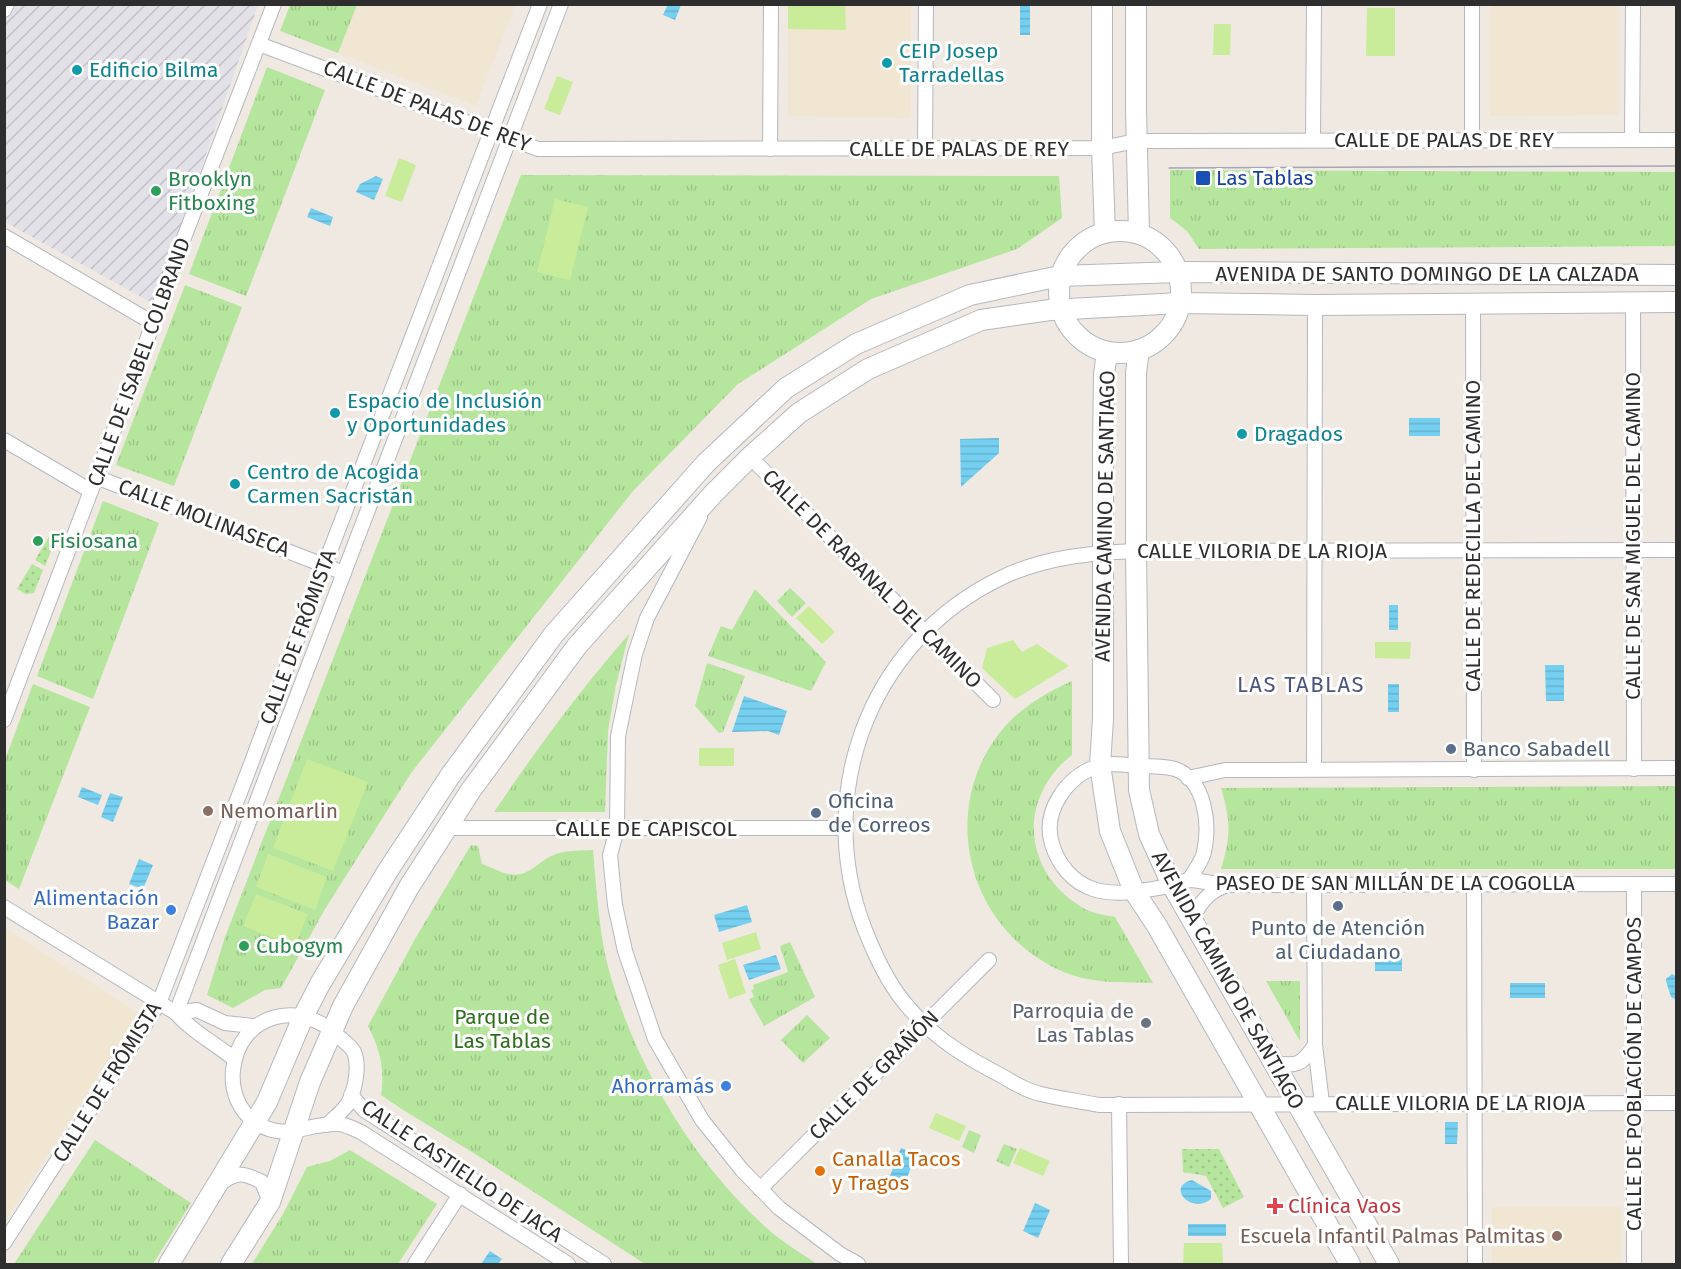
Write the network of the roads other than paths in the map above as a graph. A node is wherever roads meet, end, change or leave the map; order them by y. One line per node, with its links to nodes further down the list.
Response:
1 (7, 4): 12 (street)
2 (274, 4): 13 (street, CALLE DE ISABEL COLBRAND)
3 (540, 4): 14 (street, CALLE DE FRÓMISTA)
4 (561, 4): 15 (street, CALLE DE FRÓMISTA)
5 (771, 4): 22 (street)
6 (926, 4): 23 (street)
7 (1102, 4): 21 (street)
8 (1136, 4): 20 (street)
9 (1314, 4): 16 (street)
10 (1472, 4): 17 (street)
11 (1632, 4): 18 (street)
12 (4, 10)
13 (260, 44): 14 (street, CALLE DE PALAS DE REY); 36 (street, CALLE DE ISABEL COLBRAND)
14 (492, 133): 15 (street, CALLE DE PALAS DE REY); 50 (street, CALLE DE FRÓMISTA)
15 (509, 139): 22 (street, CALLE DE PALAS DE REY); 51 (street, CALLE DE FRÓMISTA)
16 (1313, 139): 17 (street, CALLE DE PALAS DE REY); 20 (street, CALLE DE PALAS DE REY)
17 (1472, 140): 18 (street, CALLE DE PALAS DE REY)
18 (1632, 140): 19 (street, CALLE DE PALAS DE REY)
19 (1677, 140)
20 (1136, 141): 21 (street, CALLE DE PALAS DE REY); 25 (street)
21 (1102, 148): 23 (street, CALLE DE PALAS DE REY); 24 (street)
22 (770, 149): 23 (street, CALLE DE PALAS DE REY)
23 (926, 149)
24 (1105, 233): 25 (street); 29 (street)
25 (1139, 233): 27 (street)
26 (4, 236): 36 (street)
27 (1178, 272): 28 (street, AVENIDA DE SANTO DOMINGO DE LA CALZADA); 29 (street, AVENIDA DE SANTO DOMINGO DE LA CALZADA); 31 (street)
28 (1677, 275)
29 (1060, 276): 35 (street); 77 (street, AVENIDA DE SANTO DOMINGO DE LA CALZADA)
30 (1677, 302): 33 (street, AVENIDA DE SANTO DOMINGO DE LA CALZADA)
31 (1180, 303): 34 (street, AVENIDA DE SANTO DOMINGO DE LA CALZADA); 35 (street, AVENIDA DE SANTO DOMINGO DE LA CALZADA); 37 (street)
32 (1473, 303): 33 (street, AVENIDA DE SANTO DOMINGO DE LA CALZADA); 34 (street, AVENIDA DE SANTO DOMINGO DE LA CALZADA); 48 (street, CALLE DE REDECILLA DEL CAMINO)
33 (1633, 303): 44 (street, CALLE DE SAN MIGUEL DEL CAMINO)
34 (1315, 305): 47 (street)
35 (1060, 308): 38 (street); 40 (street, AVENIDA DE SANTO DOMINGO DE LA CALZADA)
36 (153, 323): 41 (street, CALLE DE ISABEL COLBRAND)
37 (1139, 351): 38 (street); 46 (street, AVENIDA CAMINO DE SANTIAGO)
38 (1107, 353): 49 (street, AVENIDA CAMINO DE SANTIAGO)
39 (4, 440): 42 (street, CALLE MOLINASECA)
40 (750, 457): 43 (street, AVENIDA DE SANTO DOMINGO DE LA CALZADA); 52 (street, CALLE DE RABANAL DEL CAMINO)
41 (96, 477): 42 (street, CALLE DE ISABEL COLBRAND); 50 (street, CALLE MOLINASECA)
42 (91, 491): 54 (street, CALLE DE ISABEL COLBRAND)
43 (713, 494): 62 (street, AVENIDA DE SANTO DOMINGO DE LA CALZADA); 64 (street)
44 (1633, 550): 45 (street, CALLE VILORIA DE LA RIOJA); 48 (street, CALLE VILORIA DE LA RIOJA); 59 (street, CALLE DE SAN MIGUEL DEL CAMINO)
45 (1677, 550)
46 (1136, 551): 47 (street, CALLE VILORIA DE LA RIOJA); 49 (street, CALLE VILORIA DE LA RIOJA); 56 (street, AVENIDA CAMINO DE SANTIAGO)
47 (1314, 551): 48 (street, CALLE VILORIA DE LA RIOJA); 58 (street)
48 (1473, 551): 60 (street, CALLE DE REDECILLA DEL CAMINO)
49 (1103, 552): 52 (street, CALLE VILORIA DE LA RIOJA); 55 (street, AVENIDA CAMINO DE SANTIAGO)
50 (325, 564): 51 (street, CALLE MOLINASECA); 75 (street, CALLE DE FRÓMISTA)
51 (344, 573): 76 (street, CALLE DE FRÓMISTA)
52 (925, 633): 53 (street, CALLE DE RABANAL DEL CAMINO); 63 (street, CALLE VILORIA DE LA RIOJA)
53 (993, 700)
54 (4, 720)
55 (1100, 765): 56 (street); 71 (street, AVENIDA CAMINO DE SANTIAGO); 71 (street, PASEO DE SAN MILLÁN DE LA COGOLLA)
56 (1139, 766): 61 (street); 65 (street, AVENIDA CAMINO DE SANTIAGO)
57 (1677, 768): 59 (street)
58 (1314, 769): 60 (street); 61 (street)
59 (1634, 769): 60 (street)
60 (1474, 770)
61 (1188, 778): 65 (street, PASEO DE SAN MILLÁN DE LA COGOLLA)
62 (446, 828): 64 (street, CALLE DE CAPISCOL); 80 (street, AVENIDA DE SANTO DOMINGO DE LA CALZADA)
63 (845, 828): 64 (street, CALLE DE CAPISCOL); 78 (street, CALLE VILORIA DE LA RIOJA)
64 (618, 829): 96 (street)
65 (1181, 883): 68 (street, PASEO DE SAN MILLÁN DE LA COGOLLA); 71 (street, PASEO DE SAN MILLÁN DE LA COGOLLA); 73 (street, AVENIDA CAMINO DE SANTIAGO)
66 (1634, 884): 67 (street, PASEO DE SAN MILLÁN DE LA COGOLLA); 70 (street, PASEO DE SAN MILLÁN DE LA COGOLLA); 90 (street, CALLE DE POBLACIÓN DE CAMPOS)
67 (1677, 884)
68 (1227, 885): 69 (street, PASEO DE SAN MILLÁN DE LA COGOLLA); 73 (street)
69 (1314, 885): 70 (street, PASEO DE SAN MILLÁN DE LA COGOLLA); 81 (street)
70 (1474, 885): 89 (street)
71 (1134, 891): 86 (street, AVENIDA CAMINO DE SANTIAGO)
72 (4, 907): 75 (street, CALLE CASTIELLO DE JACA)
73 (1192, 919): 83 (street, AVENIDA CAMINO DE SANTIAGO)
74 (989, 960): 78 (street, CALLE DE GRAÑÓN)
75 (159, 1003): 76 (street, CALLE CASTIELLO DE JACA); 99 (street, CALLE DE FRÓMISTA)
76 (176, 1013): 79 (street, CALLE CASTIELLO DE JACA); 82 (street, CALLE CASTIELLO DE JACA)
77 (303, 1017): 79 (street, CALLE CASTIELLO DE JACA); 80 (street, CALLE CASTIELLO DE JACA); 92 (street, AVENIDA DE SANTO DOMINGO DE LA CALZADA)
78 (925, 1023): 91 (street, CALLE VILORIA DE LA RIOJA); 96 (street, CALLE DE GRAÑÓN)
79 (253, 1026): 82 (street)
80 (332, 1029): 84 (street, CALLE CASTIELLO DE JACA); 94 (street, AVENIDA DE SANTO DOMINGO DE LA CALZADA)
81 (1315, 1045): 83 (street); 88 (street)
82 (234, 1059): 92 (street)
83 (1273, 1064): 87 (street, AVENIDA CAMINO DE SANTIAGO)
84 (351, 1095): 93 (street, CALLE CASTIELLO DE JACA); 104 (street, CALLE CASTIELLO DE JACA)
85 (1677, 1102): 90 (street, CALLE VILORIA DE LA RIOJA)
86 (1258, 1103): 87 (street, CALLE VILORIA DE LA RIOJA); 91 (street, CALLE VILORIA DE LA RIOJA); 107 (street, AVENIDA CAMINO DE SANTIAGO)
87 (1296, 1103): 88 (street, CALLE VILORIA DE LA RIOJA); 108 (street, AVENIDA CAMINO DE SANTIAGO)
88 (1322, 1103): 89 (street, CALLE VILORIA DE LA RIOJA)
89 (1475, 1103): 90 (street, CALLE VILORIA DE LA RIOJA); 109 (street)
90 (1634, 1103): 110 (street, CALLE DE POBLACIÓN DE CAMPOS)
91 (1119, 1104): 106 (street)
92 (255, 1122): 94 (street, CALLE CASTIELLO DE JACA); 95 (street, AVENIDA DE SANTO DOMINGO DE LA CALZADA)
93 (327, 1125): 94 (street, CALLE CASTIELLO DE JACA); 97 (street, CALLE CASTIELLO DE JACA)
94 (292, 1132): 98 (street, AVENIDA DE SANTO DOMINGO DE LA CALZADA)
95 (217, 1186): 98 (street); 100 (street, AVENIDA DE SANTO DOMINGO DE LA CALZADA)
96 (760, 1189): 105 (street)
97 (460, 1194): 102 (street); 103 (street, CALLE CASTIELLO DE JACA)
98 (270, 1202): 101 (street, AVENIDA DE SANTO DOMINGO DE LA CALZADA)
99 (4, 1243)
100 (169, 1264)
101 (231, 1264)
102 (415, 1264)
103 (568, 1264)
104 (604, 1264)
105 (858, 1264)
106 (1121, 1264)
107 (1350, 1264)
108 (1389, 1264)
109 (1475, 1264)
110 (1634, 1264)

